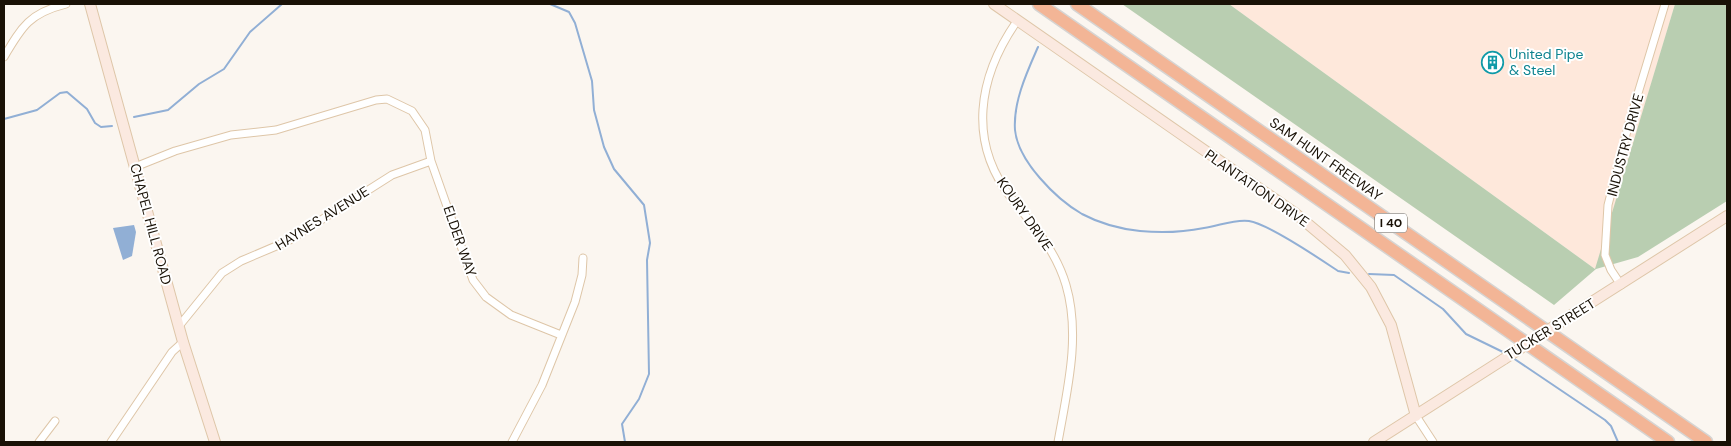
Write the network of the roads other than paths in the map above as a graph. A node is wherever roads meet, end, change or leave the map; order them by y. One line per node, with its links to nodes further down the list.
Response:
1 (66, 4): 8 (street)
2 (90, 4): 10 (street, CHAPEL HILL ROAD)
3 (994, 4): 7 (street, PLANTATION DRIVE)
4 (1039, 4): 26 (highway, I 40)
5 (1077, 4): 27 (highway, SAM HUNT FREEWAY / I 40)
6 (1665, 4): 13 (street, INDUSTRY DRIVE)
7 (1017, 20): 17 (street, PLANTATION DRIVE); 23 (street, KOURY DRIVE)
8 (4, 57)
9 (430, 161): 10 (street, ELDER WAY); 14 (street, HAYNES AVENUE); 15 (street, ELDER WAY)
10 (135, 167): 14 (street, CHAPEL HILL ROAD)
11 (1727, 216): 13 (street, TUCKER STREET)
12 (583, 258): 15 (street)
13 (1621, 285): 17 (street, TUCKER STREET, bridge)
14 (179, 326): 16 (street, CHAPEL HILL ROAD)
15 (561, 335): 22 (street)
16 (183, 342): 20 (street); 21 (street, CHAPEL HILL ROAD)
17 (1416, 416): 24 (street, TUCKER STREET); 25 (street, PLANTATION DRIVE)
18 (55, 422): 19 (street)
19 (39, 442)
20 (111, 442)
21 (215, 442)
22 (512, 442)
23 (1058, 442)
24 (1374, 442)
25 (1433, 442)
26 (1668, 442)
27 (1706, 442)

